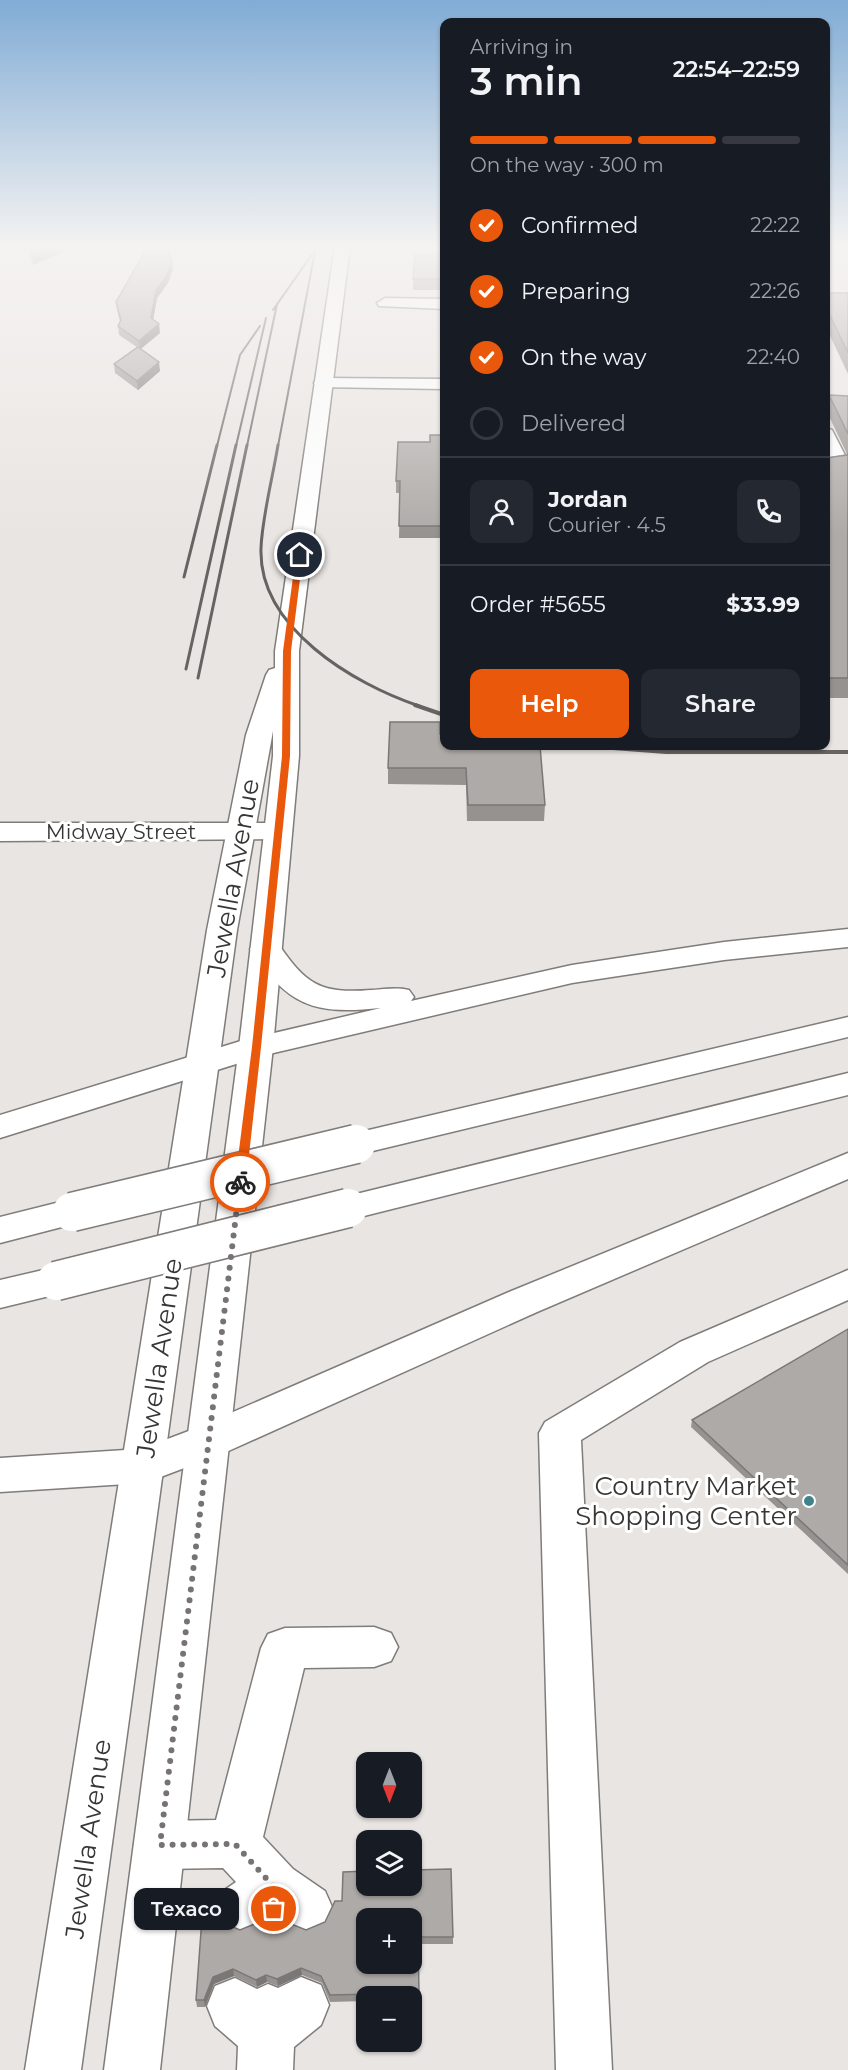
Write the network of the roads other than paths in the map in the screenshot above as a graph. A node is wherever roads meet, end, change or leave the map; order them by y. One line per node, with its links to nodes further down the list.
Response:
1 (329, 343): 2 (main road, Jewella Avenue)
2 (323, 383): 3 (main road); 6 (main road, Jewella Avenue)
3 (440, 384)
4 (830, 444): 5 (main road)
5 (830, 467)
6 (259, 831): 7 (main road, Midway Street); 9 (main road, Jewella Avenue); 13 (main road, Jewella Avenue)
7 (0, 832)
8 (848, 938): 10 (main road)
9 (266, 949): 10 (main road); 12 (main road, Jewella Avenue)
10 (572, 974): 12 (main road)
11 (848, 1027): 17 (main road, bridge)
12 (256, 1047): 13 (main road); 20 (main road, Jewella Avenue)
13 (202, 1064): 15 (main road); 21 (main road, Jewella Avenue)
14 (848, 1084): 19 (main road, bridge)
15 (0, 1128)
16 (848, 1165): 20 (main road)
17 (0, 1230)
18 (848, 1284): 29 (main road)
19 (0, 1294)
20 (209, 1441): 21 (main road); 25 (main road, Jewella Avenue)
21 (143, 1466): 22 (main road); 27 (main road, Jewella Avenue)
22 (0, 1475)
23 (374, 1647): 24 (main road)
24 (235, 1844): 25 (main road); 26 (main road)
25 (160, 1845): 28 (main road, Jewella Avenue)
26 (274, 1904)
27 (53, 2070)
28 (132, 2070)
29 (584, 2070)

